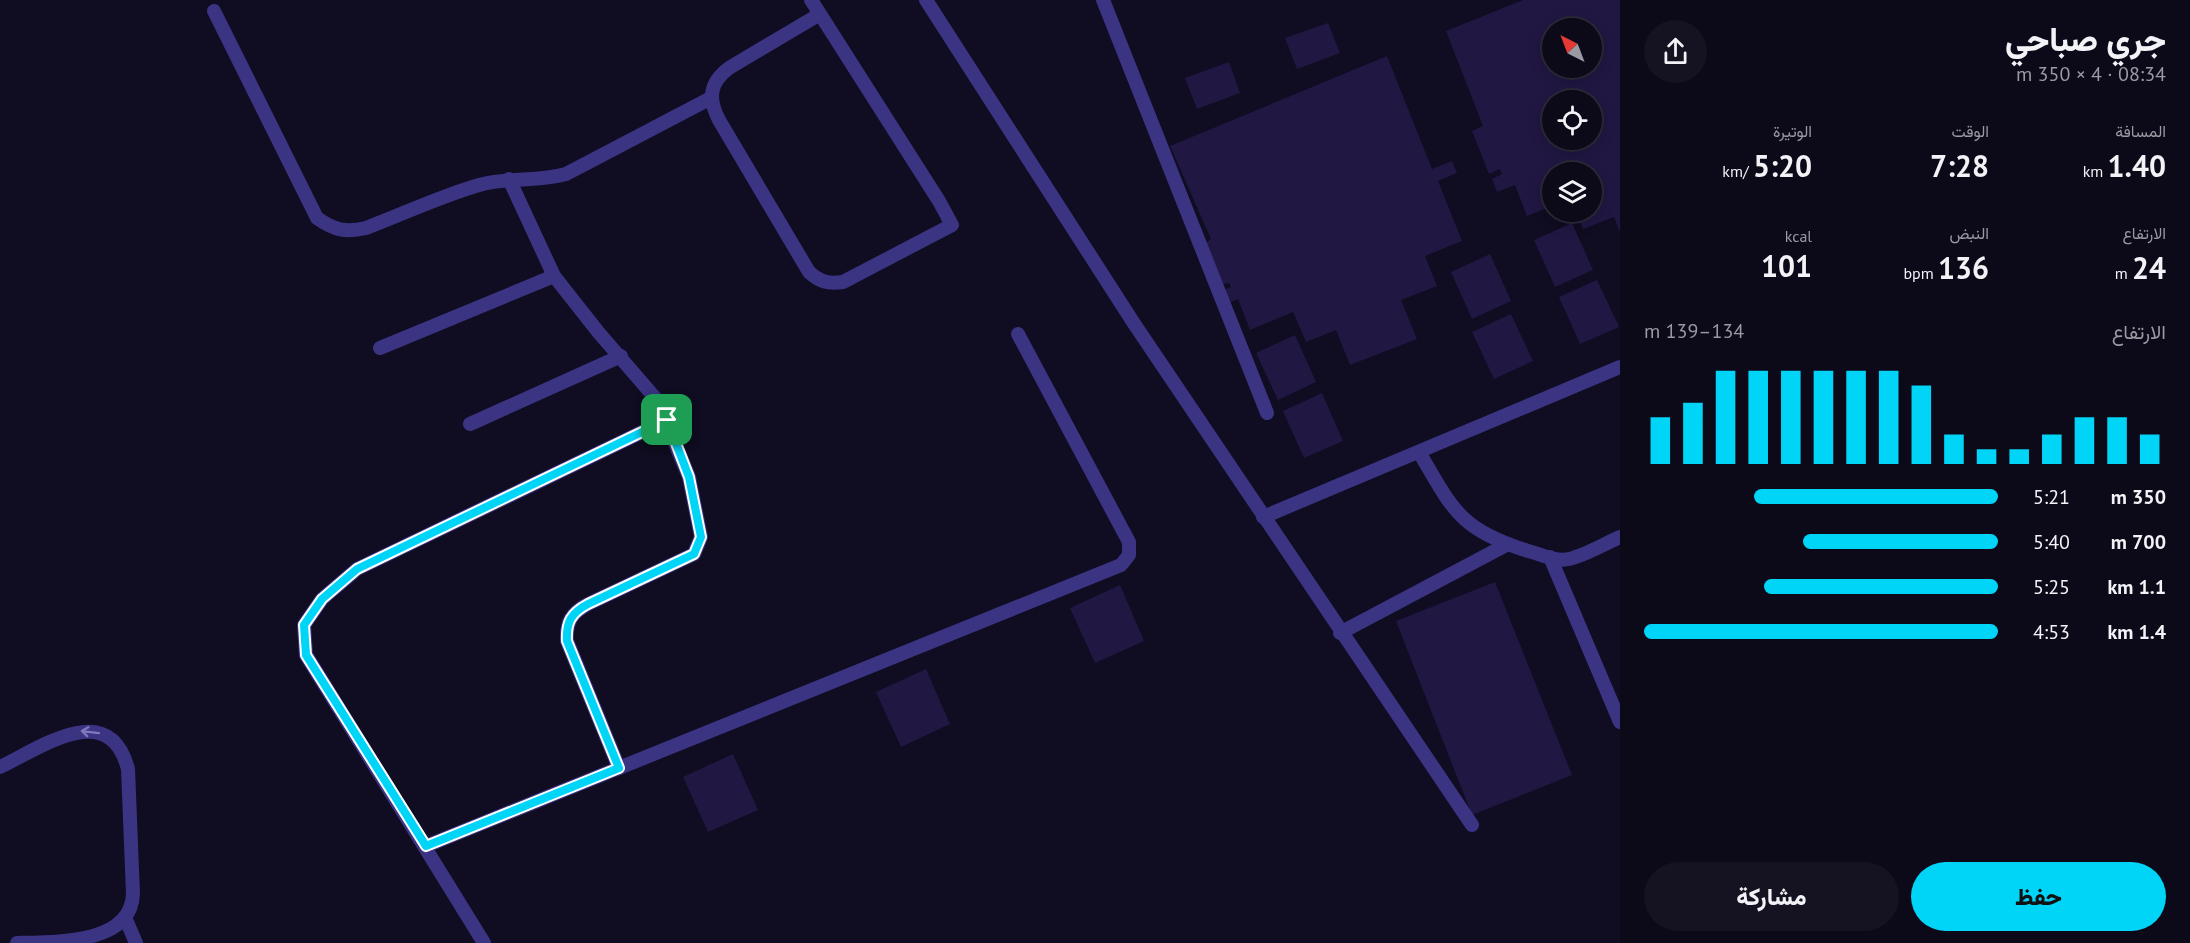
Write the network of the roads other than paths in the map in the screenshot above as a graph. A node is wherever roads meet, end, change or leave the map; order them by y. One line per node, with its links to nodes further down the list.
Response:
1 (811, 0): 5 (lane)
2 (926, 0): 17 (lane)
3 (1103, 0): 13 (lane)
4 (214, 11): 7 (lane)
5 (820, 14): 6 (lane); 6 (lane)
6 (711, 98): 7 (lane)
7 (508, 179): 8 (lane)
8 (554, 276): 10 (lane); 11 (lane)
9 (1018, 334): 24 (lane)
10 (380, 348)
11 (621, 356): 14 (lane); 15 (lane)
12 (1620, 367): 16 (lane)
13 (1267, 413)
14 (667, 420): 24 (lane); 26 (lane)
15 (470, 424)
16 (1419, 452): 17 (lane); 19 (lane)
17 (1263, 517): 21 (lane)
18 (1620, 537): 20 (lane)
19 (1508, 544): 20 (lane); 21 (lane)
20 (1550, 557): 22 (lane)
21 (1340, 633): 25 (lane)
22 (1620, 722)
23 (0, 767): 27 (lane, one-way to 23)
24 (619, 768): 26 (lane)
25 (1472, 825)
26 (426, 846): 30 (lane)
27 (127, 922): 28 (lane); 29 (lane)
28 (17, 943)
29 (136, 943)
30 (484, 943)

